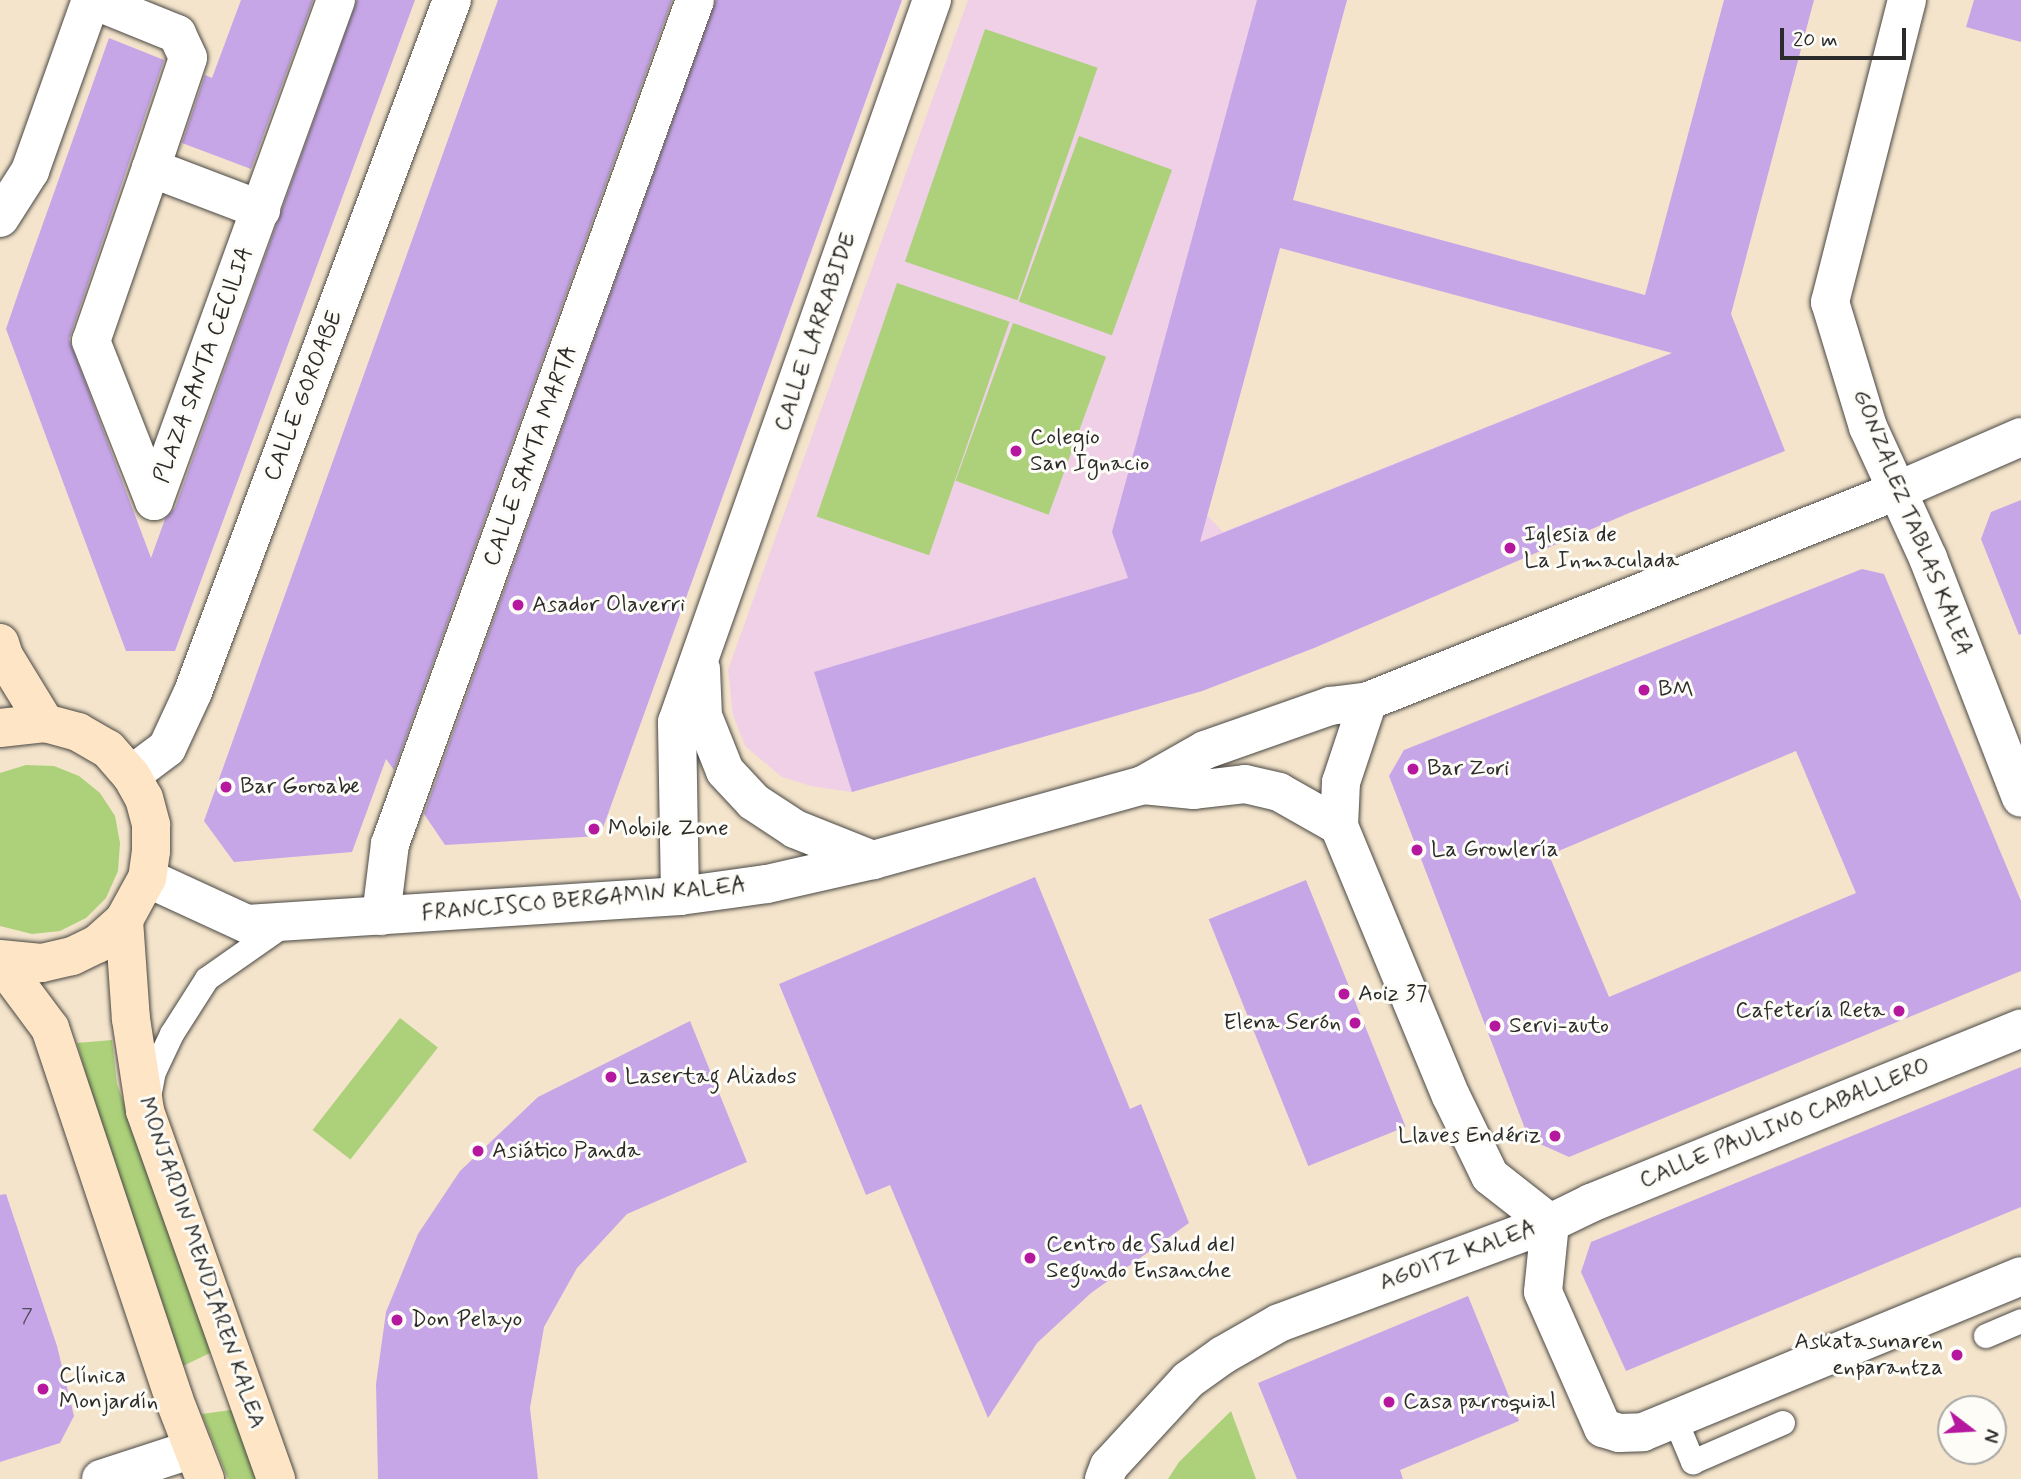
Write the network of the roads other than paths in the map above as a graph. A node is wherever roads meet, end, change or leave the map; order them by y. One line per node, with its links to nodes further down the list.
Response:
1 (92, 0): 7 (street, PLAZA SANTA CECILIA); 9 (street)
2 (337, 0): 8 (street, PLAZA SANTA CECILIA)
3 (452, 0): 17 (street, CALLE GOROABE)
4 (695, 0): 24 (street, CALLE SANTA MARTA)
5 (932, 0): 13 (street, CALLE LARRABIDE)
6 (1907, 0): 11 (street, GONZALEZ TABLAS KALEA)
7 (151, 168): 8 (street); 8 (street, PLAZA SANTA CECILIA)
8 (261, 210)
9 (0, 218)
10 (2021, 437): 11 (street, FRANCISCO BERGAMIN KALEA)
11 (1899, 490): 14 (street, FRANCISCO BERGAMIN KALEA); 19 (street, GONZALEZ TABLAS KALEA)
12 (0, 643): 15 (main road)
13 (701, 663): 21 (street, CALLE LARRABIDE); 23 (street, CALLE LARRABIDE)
14 (1367, 701): 18 (street, FRANCISCO BERGAMIN KALEA); 20 (street)
15 (45, 723): 16 (main road); 17 (main road)
16 (0, 728)
17 (131, 775): 22 (main road)
18 (1143, 785): 20 (street, FRANCISCO BERGAMIN KALEA); 21 (street, FRANCISCO BERGAMIN KALEA)
19 (2021, 798)
20 (1339, 826): 30 (street, AGOITZ KALEA)
21 (873, 860): 23 (street, FRANCISCO BERGAMIN KALEA)
22 (147, 878): 25 (main road); 26 (street, FRANCISCO BERGAMIN KALEA)
23 (680, 896): 24 (street, FRANCISCO BERGAMIN KALEA)
24 (382, 916): 26 (street, FRANCISCO BERGAMIN KALEA)
25 (124, 920): 27 (main road); 29 (main road, MONJARDIN MENDIAREN KALEA)
26 (290, 921): 29 (lane)
27 (0, 960): 36 (main road)
28 (2021, 1028): 30 (street, CALLE PAULINO CABALLERO)
29 (145, 1111): 38 (main road, MONJARDIN MENDIAREN KALEA)
30 (1550, 1223): 34 (street); 39 (street, AGOITZ KALEA)
31 (2021, 1276): 34 (street)
32 (2021, 1321): 33 (lane)
33 (1986, 1336)
34 (1675, 1419): 35 (lane)
35 (1783, 1423)
36 (199, 1464): 37 (street)
37 (100, 1479)
38 (276, 1479)
39 (1104, 1479)

